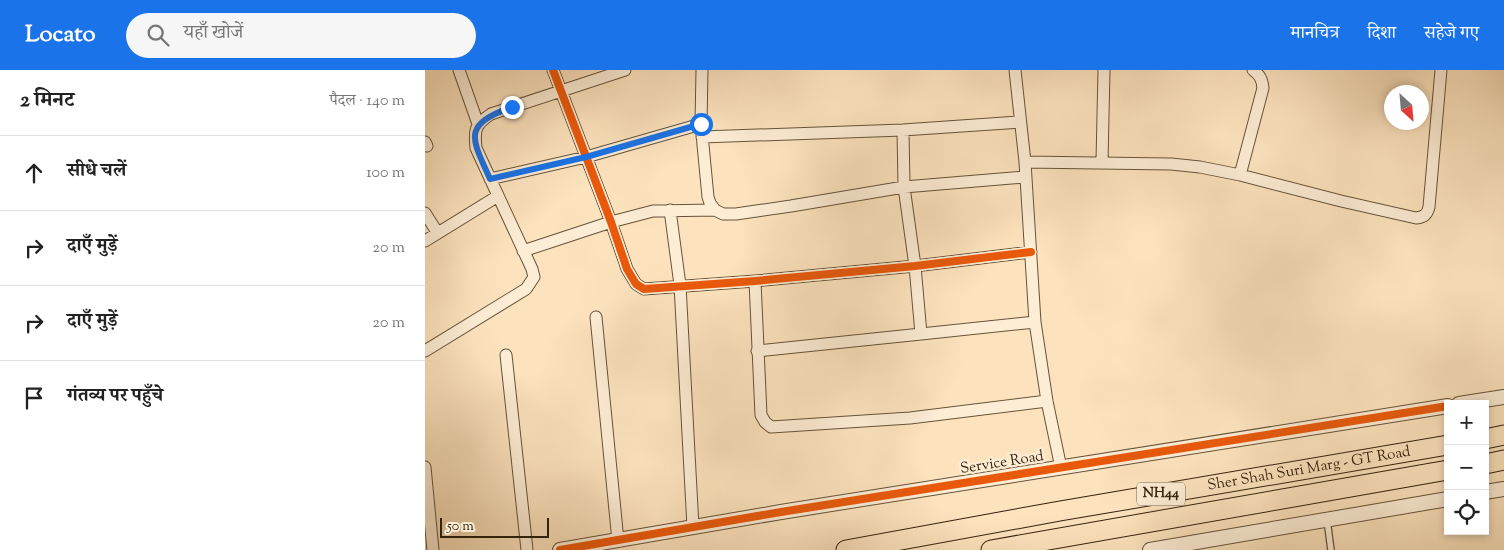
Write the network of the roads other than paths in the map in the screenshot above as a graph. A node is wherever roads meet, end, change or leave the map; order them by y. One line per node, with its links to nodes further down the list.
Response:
1 (459, 70): 11 (street)
2 (553, 70): 9 (street)
3 (625, 70): 9 (street)
4 (702, 70): 12 (street)
5 (1015, 70): 10 (street)
6 (1104, 70): 17 (street)
7 (1253, 70): 18 (street)
8 (1441, 70): 18 (street)
9 (561, 91): 11 (street); 15 (street)
10 (1020, 122): 13 (street); 16 (street)
11 (478, 124): 20 (street)
12 (701, 124): 14 (street); 15 (street)
13 (903, 130): 14 (street); 21 (street)
14 (702, 137): 24 (street)
15 (586, 157): 20 (street); 26 (street)
16 (1025, 162): 17 (street); 19 (street)
17 (1102, 162): 18 (street)
18 (1240, 175)
19 (1025, 177): 21 (street); 30 (street)
20 (490, 179): 22 (street)
21 (905, 187): 24 (street); 31 (street)
22 (498, 196): 27 (street); 29 (street)
23 (670, 210): 24 (street); 26 (street); 33 (street)
24 (715, 210)
25 (425, 213): 27 (street)
26 (611, 222): 29 (street); 33 (street)
27 (437, 232): 28 (street)
28 (425, 241)
29 (523, 251): 37 (street)
30 (1031, 252): 31 (street); 35 (street)
31 (915, 266): 32 (street); 36 (street)
32 (755, 281): 33 (street); 38 (street)
33 (679, 285): 56 (street)
34 (596, 317): 57 (street)
35 (1035, 322): 36 (street); 42 (street)
36 (921, 334): 38 (street)
37 (425, 351)
38 (757, 351): 42 (street)
39 (506, 355): 59 (street)
40 (1504, 396): 41 (street)
41 (1482, 400)
42 (1047, 401): 50 (street)
43 (1444, 407): 50 (street, Service Road)
44 (1504, 436): 45 (highway)
45 (1489, 438)
46 (1444, 446): 61 (highway, Sher Shah Suri Marg - GT Road / NH44)
47 (1504, 460): 48 (highway)
48 (1489, 463)
49 (425, 467): 58 (street)
50 (1061, 468): 56 (street, Service Road)
51 (1444, 471): 62 (highway, Sher Shah Suri Marg - GT Road / NH44)
52 (1504, 489): 53 (street)
53 (1489, 491)
54 (1444, 500): 55 (street)
55 (1327, 520): 63 (street); 64 (lane)
56 (693, 528): 57 (street, Service Road)
57 (618, 540): 60 (street, Service Road)
58 (433, 550)
59 (527, 550)
60 (560, 550)
61 (846, 550)
62 (991, 550)
63 (1150, 550)
64 (1331, 550)

